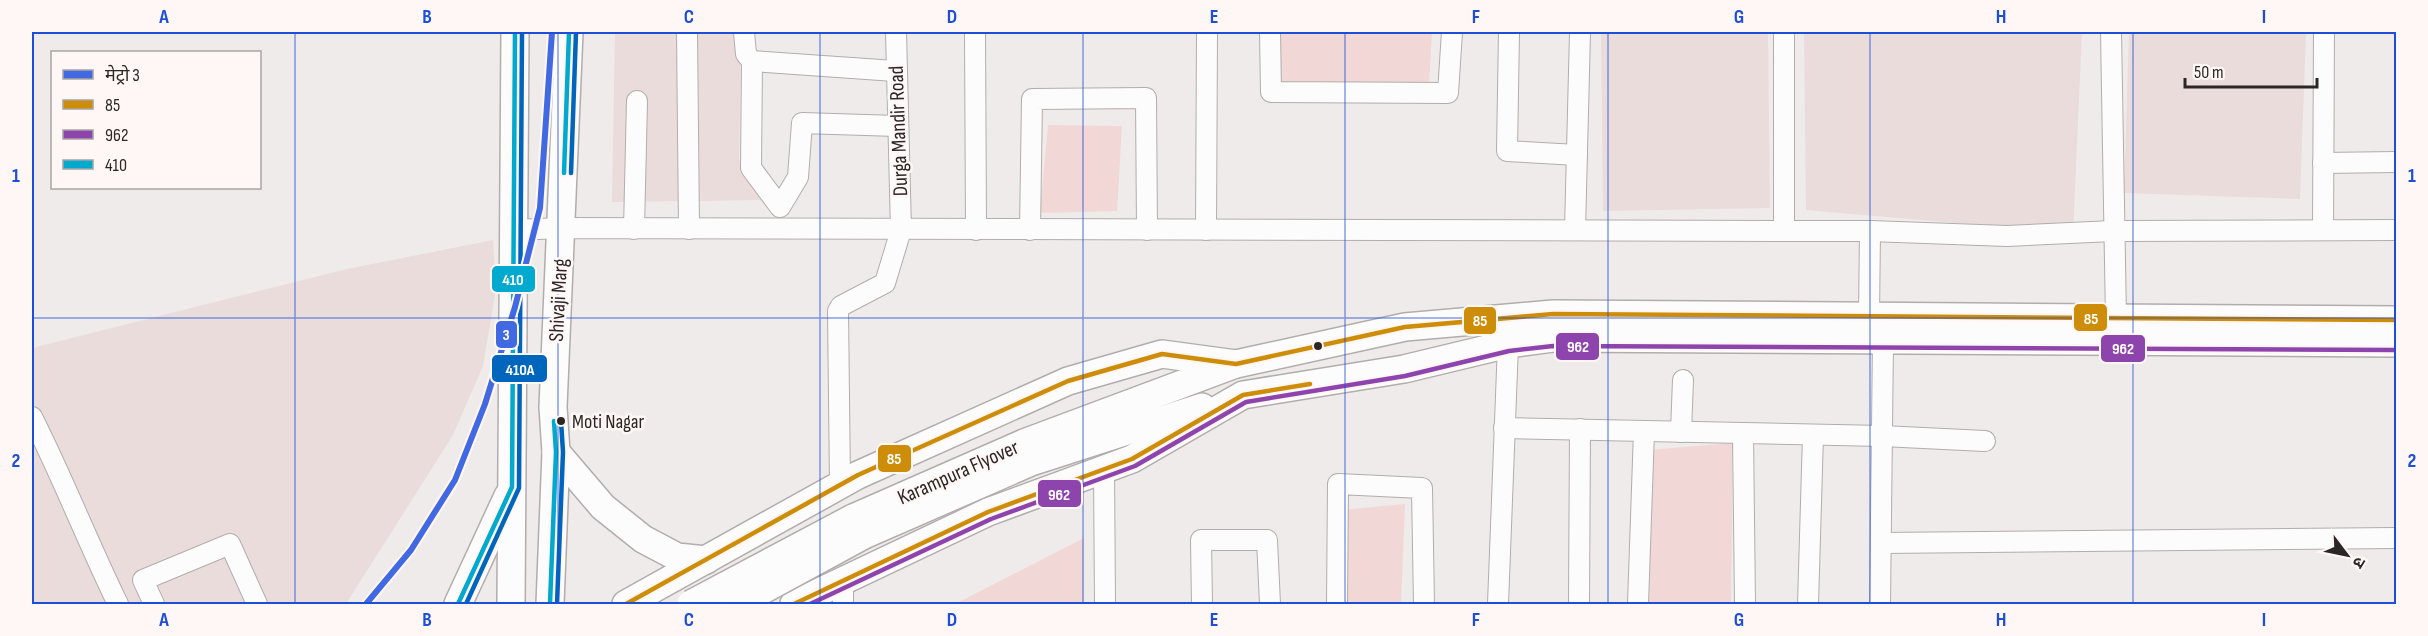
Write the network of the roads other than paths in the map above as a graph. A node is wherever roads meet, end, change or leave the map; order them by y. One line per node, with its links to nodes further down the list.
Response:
1 (515, 32): 25 (main road, Shivaji Marg)
2 (569, 32): 22 (main road, Shivaji Marg)
3 (687, 32): 24 (street)
4 (744, 32): 15 (street)
5 (896, 32): 16 (street, Durga Mandir Road)
6 (975, 32): 27 (street)
7 (1207, 32): 30 (street)
8 (1270, 32): 9 (street)
9 (1452, 32)
10 (1509, 32): 19 (street)
11 (1580, 32): 19 (street)
12 (1784, 32): 34 (street)
13 (2111, 32): 36 (street)
14 (2324, 32): 21 (street)
15 (753, 61): 16 (street); 18 (street)
16 (895, 71): 18 (street, Durga Mandir Road)
17 (637, 101): 23 (street)
18 (897, 126): 26 (street, Durga Mandir Road)
19 (1577, 155): 33 (street)
20 (2397, 162): 21 (street)
21 (2323, 163): 31 (street)
22 (561, 228): 23 (street); 25 (street); 55 (main road, Shivaji Marg)
23 (634, 229): 24 (street)
24 (689, 229): 26 (street)
25 (515, 230): 58 (main road, Shivaji Marg)
26 (901, 230): 27 (street); 57 (street, Durga Mandir Road)
27 (976, 230): 28 (street)
28 (1030, 230): 29 (street); 29 (street)
29 (1148, 230): 30 (street)
30 (1206, 230): 33 (street)
31 (2323, 230): 32 (street); 36 (street)
32 (2397, 230)
33 (1575, 231): 34 (street)
34 (1784, 231): 35 (street)
35 (1870, 231): 36 (street); 37 (street)
36 (2113, 231): 38 (street)
37 (1869, 317): 38 (main road); 43 (main road)
38 (2116, 319): 39 (main road)
39 (2397, 320)
40 (1883, 340): 41 (main road); 42 (main road); 53 (street)
41 (1508, 344): 45 (main road); 47 (street)
42 (2397, 344)
43 (1236, 364): 57 (main road); 60 (main road, Karampura Flyover)
44 (1683, 380): 50 (street)
45 (1243, 395): 56 (main road); 60 (main road, Karampura Flyover)
46 (32, 417): 66 (street)
47 (1504, 428): 48 (street); 80 (street)
48 (1580, 429): 49 (street); 81 (street)
49 (1644, 431): 50 (street); 82 (street)
50 (1681, 432): 51 (street)
51 (1743, 433): 52 (street); 83 (street)
52 (1813, 435): 53 (street); 84 (street)
53 (1882, 436): 54 (street); 62 (street)
54 (1985, 441)
55 (556, 453): 63 (main road); 71 (main road, Shivaji Marg)
56 (1104, 470): 64 (main road); 75 (street)
57 (840, 484): 59 (main road)
58 (512, 487): 69 (main road); 70 (main road, Shivaji Marg)
59 (768, 525): 63 (main road); 65 (main road)
60 (858, 526): 73 (main road, Karampura Flyover, bridge); 74 (main road, Karampura Flyover, bridge)
61 (2397, 538): 62 (street)
62 (1881, 543): 85 (street)
63 (706, 560): 72 (main road)
64 (843, 592): 65 (main road)
65 (797, 603)
66 (118, 604)
67 (154, 604): 68 (street)
68 (257, 604)
69 (458, 604)
70 (511, 604)
71 (550, 604)
72 (626, 604)
73 (691, 604)
74 (736, 604)
75 (1105, 604)
76 (1202, 604): 77 (street)
77 (1270, 604)
78 (1337, 604): 79 (street)
79 (1424, 604)
80 (1498, 604)
81 (1579, 604)
82 (1638, 604)
83 (1744, 604)
84 (1808, 604)
85 (1880, 604)

